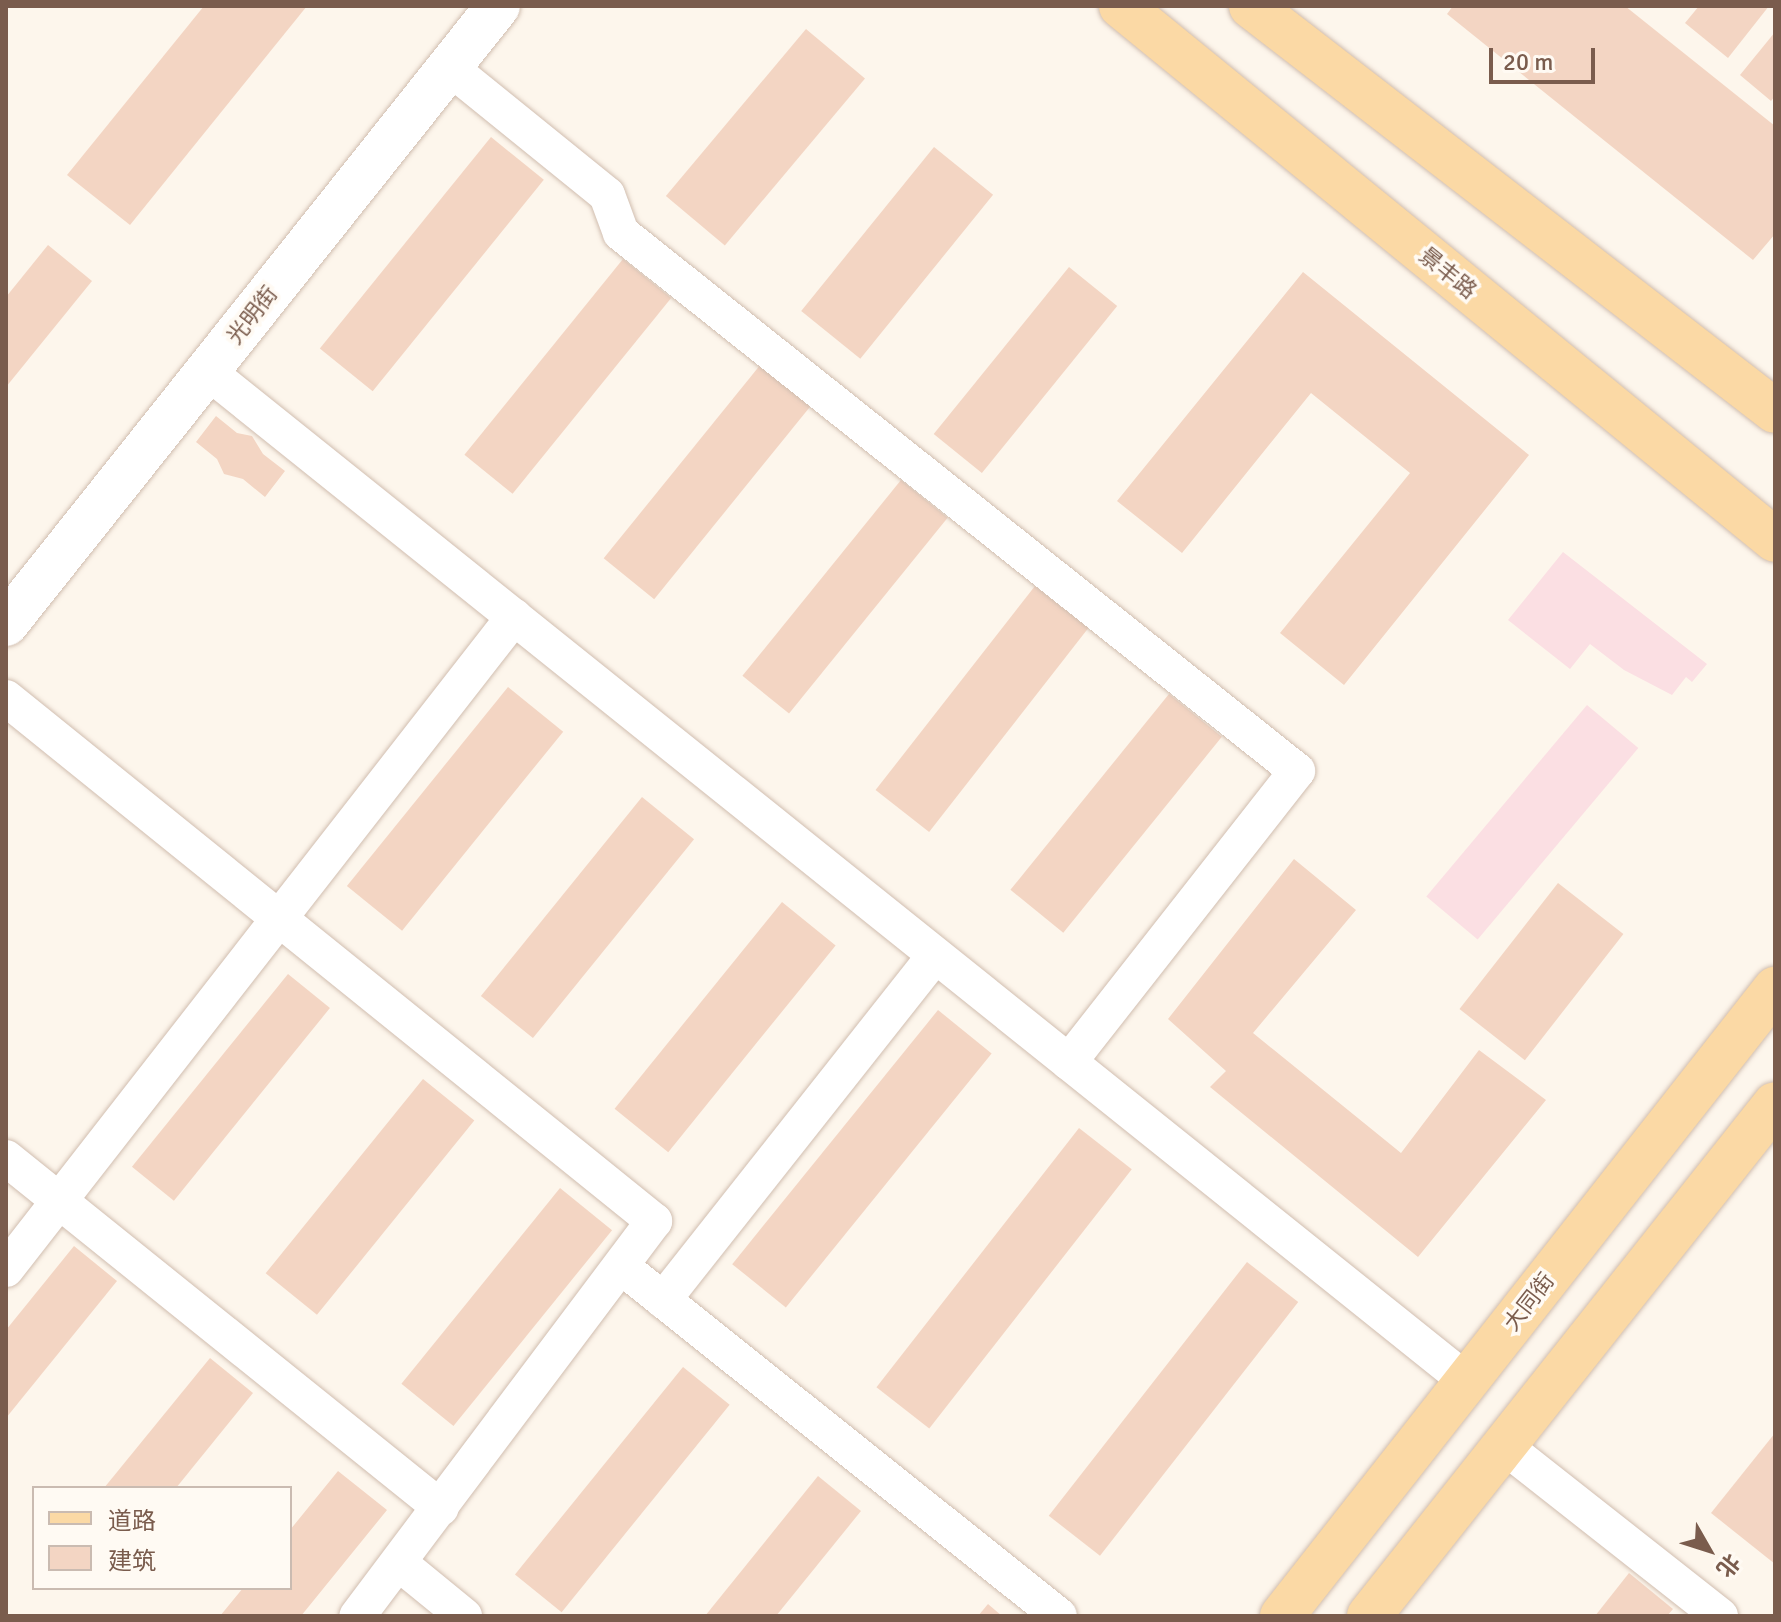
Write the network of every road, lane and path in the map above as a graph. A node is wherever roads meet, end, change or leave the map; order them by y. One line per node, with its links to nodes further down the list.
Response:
1 (498, 6): 4 (main road, 光明街)
2 (1121, 6): 7 (main road, 景丰路)
3 (1251, 6): 6 (main road)
4 (449, 67): 5 (main road, 光明街); 14 (street)
5 (207, 371): 8 (street); 9 (main road, 光明街)
6 (1775, 411)
7 (1775, 540)
8 (514, 617): 11 (street); 12 (street)
9 (6, 624)
10 (6, 698): 11 (street)
11 (281, 916): 17 (street); 18 (street)
12 (935, 955): 14 (street); 20 (street)
13 (1775, 989): 21 (main road, 大同街)
14 (1069, 1062): 21 (street)
15 (1775, 1104): 22 (main road)
16 (6, 1158): 17 (street)
17 (60, 1199): 19 (street); 23 (street)
18 (622, 1267): 20 (street); 23 (street)
19 (6, 1269)
20 (663, 1300): 27 (street)
21 (1467, 1381): 28 (main road, 大同街)
22 (1504, 1446): 29 (main road); 30 (street)
23 (441, 1508): 24 (street)
24 (399, 1563): 25 (street); 26 (street)
25 (357, 1616)
26 (464, 1616)
27 (1059, 1616)
28 (1282, 1616)
29 (1369, 1616)
30 (1720, 1616)

